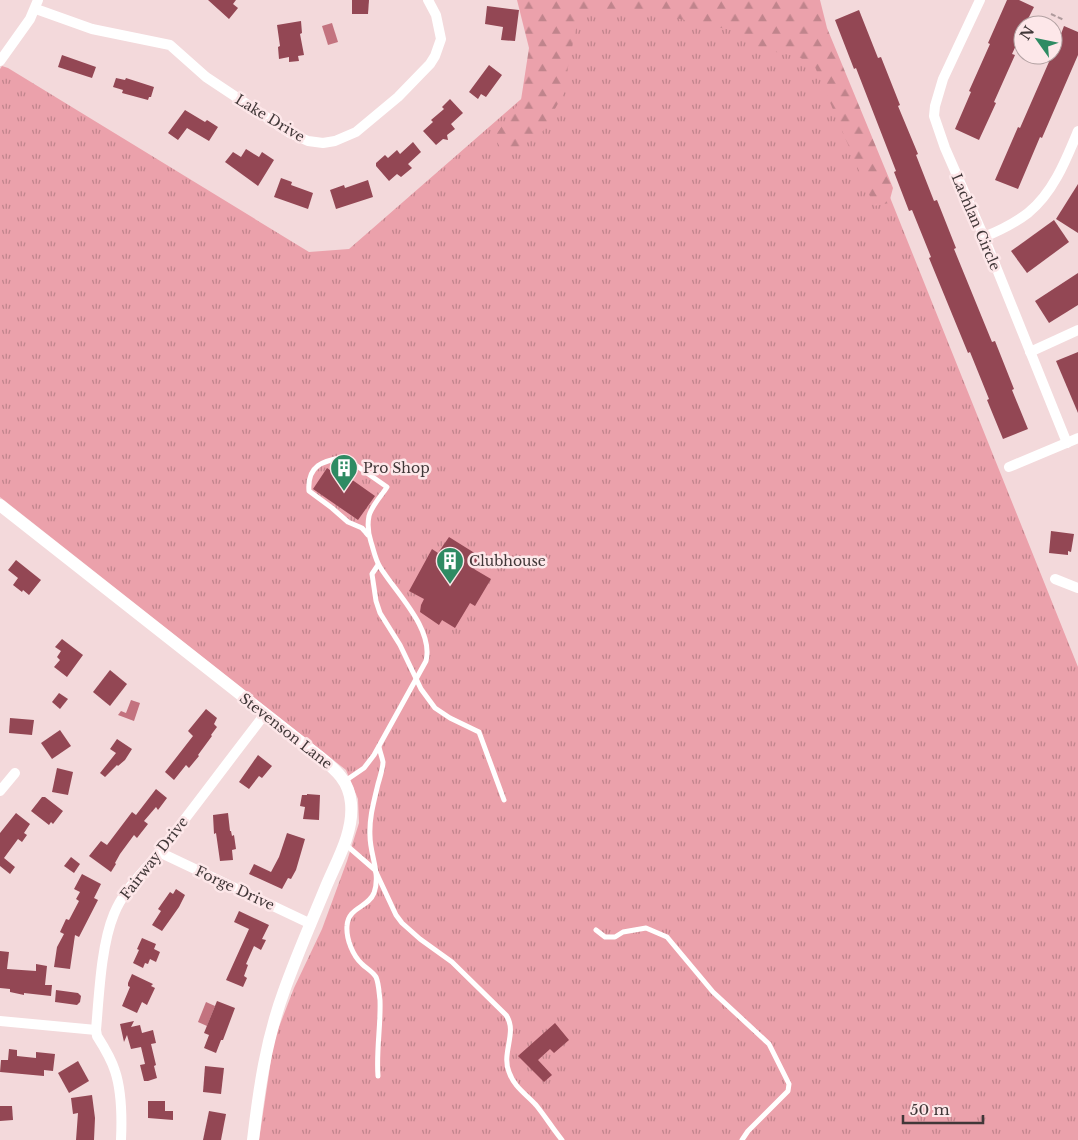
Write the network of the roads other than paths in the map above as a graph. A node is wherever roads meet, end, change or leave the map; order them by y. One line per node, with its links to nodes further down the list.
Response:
1 (428, 0): 3 (street, Lake Drive)
2 (980, 0): 7 (street, Lachlan Circle)
3 (37, 4): 4 (street)
4 (0, 61)
5 (1078, 131): 6 (street)
6 (1073, 155): 7 (street)
7 (984, 238): 9 (street, Lachlan Circle)
8 (1078, 330): 9 (street)
9 (1030, 352): 11 (street, Lachlan Circle)
10 (1078, 438): 11 (street)
11 (1067, 443): 12 (street)
12 (1009, 467)
13 (0, 505): 19 (street, Stevenson Lane)
14 (368, 535): 14 (lane); 15 (lane)
15 (378, 565): 18 (lane); 18 (lane)
16 (1055, 579): 17 (street)
17 (1078, 588)
18 (417, 678): 20 (lane); 24 (lane)
19 (265, 714): 22 (street, Stevenson Lane); 26 (street, Fairway Drive)
20 (379, 746): 22 (lane); 27 (lane)
21 (15, 772): 23 (street)
22 (345, 781): 25 (street)
23 (0, 791)
24 (504, 800)
25 (344, 844): 27 (lane); 28 (street)
26 (159, 852): 28 (street, Forge Drive); 31 (street, Fairway Drive)
27 (375, 870): 32 (lane); 35 (lane)
28 (311, 924): 34 (street)
29 (596, 930): 36 (lane)
30 (0, 1021): 31 (street)
31 (96, 1030): 33 (street, Fairway Drive)
32 (378, 1076)
33 (121, 1140)
34 (253, 1140)
35 (562, 1140)
36 (742, 1140)

